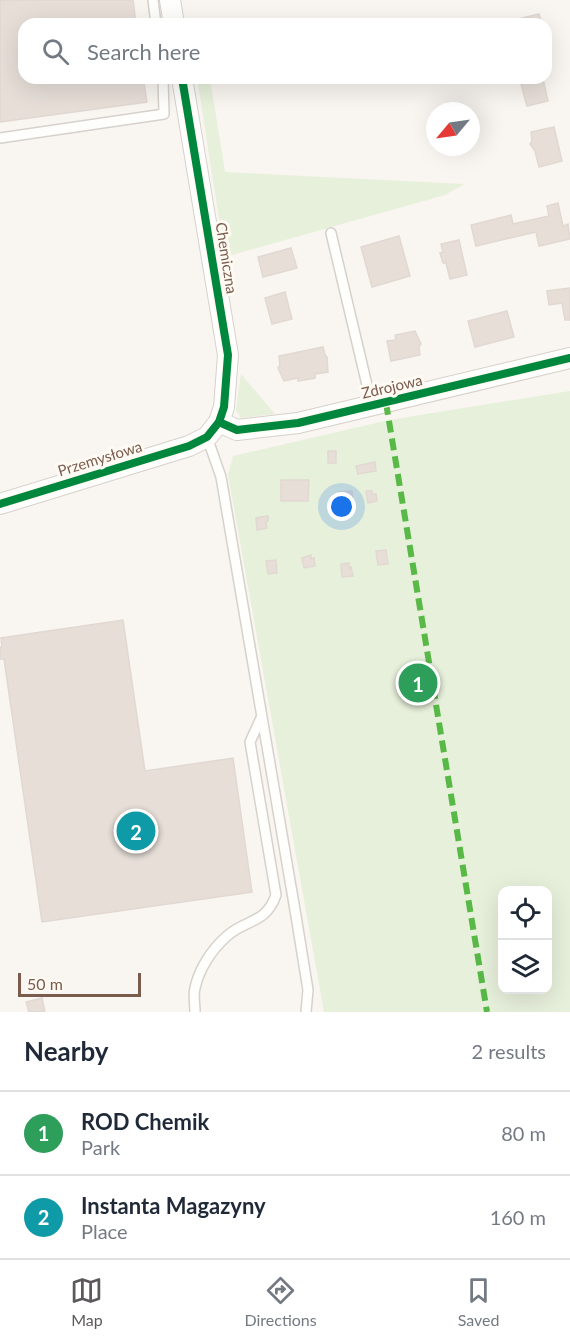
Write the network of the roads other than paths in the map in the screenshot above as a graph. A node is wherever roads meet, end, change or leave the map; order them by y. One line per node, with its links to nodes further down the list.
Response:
1 (153, 0): 3 (lane)
2 (170, 0): 4 (street)
3 (155, 18)
4 (173, 18)
5 (163, 84): 8 (lane)
6 (183, 84): 7 (street, Chemiczna)
7 (187, 111): 8 (lane); 13 (street, Chemiczna)
8 (164, 114): 9 (lane)
9 (0, 138)
10 (331, 233): 12 (lane)
11 (570, 358): 12 (street, Zdrojowa)
12 (372, 406): 13 (street, Zdrojowa)
13 (213, 430): 14 (street, Przemysłowa); 15 (lane)
14 (0, 504)
15 (261, 718): 16 (lane); 17 (lane)
16 (195, 1012)
17 (306, 1012)

